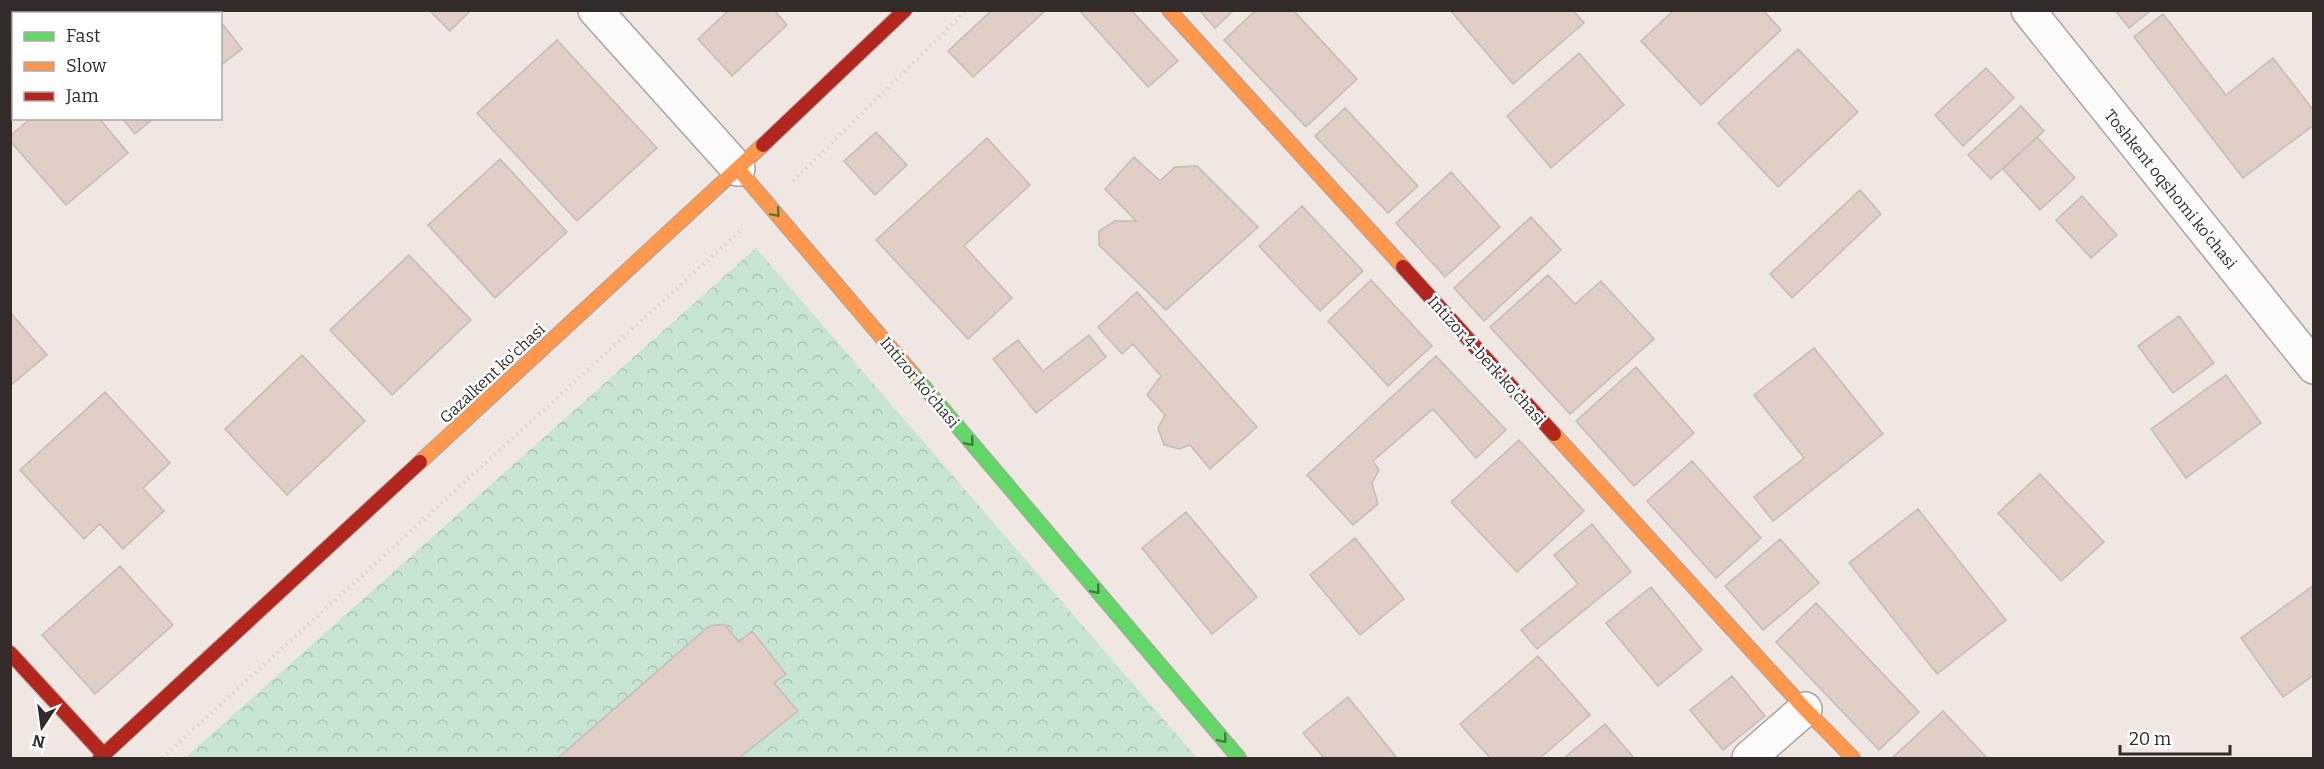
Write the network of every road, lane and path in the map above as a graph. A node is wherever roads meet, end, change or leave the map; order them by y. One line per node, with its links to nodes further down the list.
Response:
1 (595, 10): 6 (street, Intizor ko'chasi)
2 (905, 10): 6 (street, Gazalkent ko'chasi)
3 (967, 10): 7 (path)
4 (1169, 10): 10 (street, Intizor 4-berk ko'chasi)
5 (2028, 10): 8 (street, Toshkent oqshomi ko'chasi)
6 (738, 169): 7 (street, Intizor ko'chasi); 11 (street, Gazalkent ko'chasi)
7 (769, 205): 12 (path); 13 (street, Intizor ko'chasi, one-way to 13)
8 (2313, 367)
9 (10, 653): 11 (street)
10 (1805, 709): 14 (street); 15 (street, Intizor 4-berk ko'chasi)
11 (102, 757)
12 (162, 759)
13 (1239, 759)
14 (1749, 759)
15 (1853, 759)

